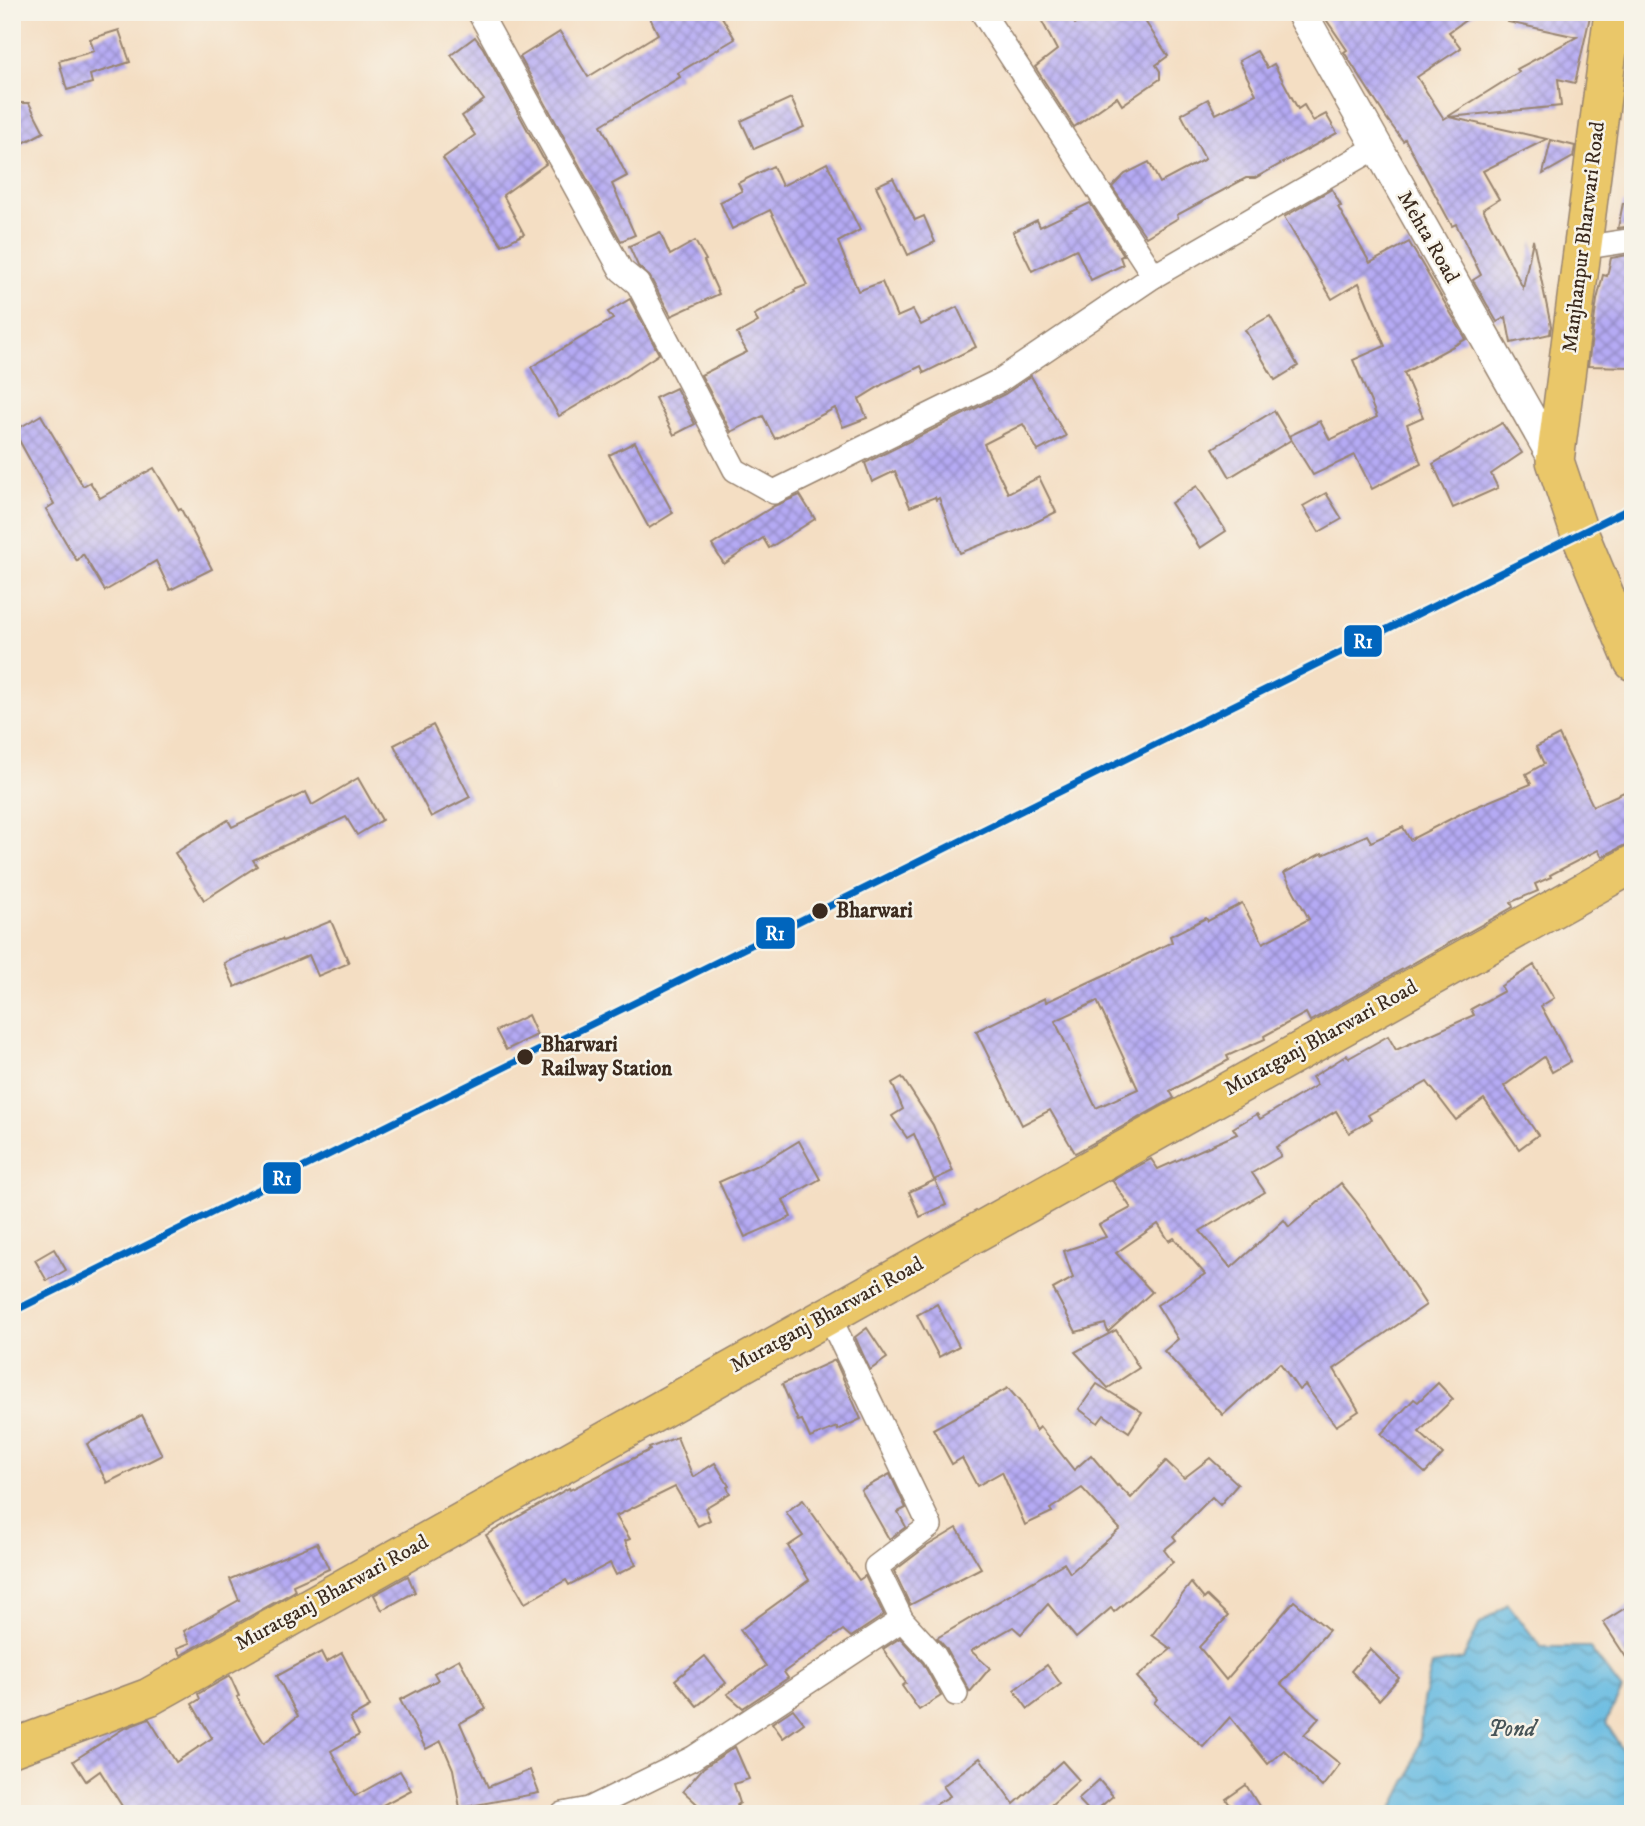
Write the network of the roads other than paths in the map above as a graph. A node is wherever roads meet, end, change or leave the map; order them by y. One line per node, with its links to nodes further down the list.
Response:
1 (480, 12): 8 (street)
2 (982, 12): 8 (street)
3 (1301, 12): 5 (street, Mehta Road)
4 (1613, 12): 7 (main road, Manjhanpur Bharwari Road)
5 (1377, 147): 8 (street); 9 (street, Mehta Road)
6 (1633, 240): 7 (street)
7 (1581, 248): 9 (main road, Manjhanpur Bharwari Road)
8 (1154, 275)
9 (1555, 461): 10 (main road)
10 (1633, 663)
11 (1633, 864): 12 (main road, Muratganj Bharwari Road)
12 (828, 1314): 13 (street); 15 (main road, Muratganj Bharwari Road)
13 (902, 1620): 14 (street); 16 (street)
14 (956, 1694)
15 (12, 1748)
16 (563, 1814)

